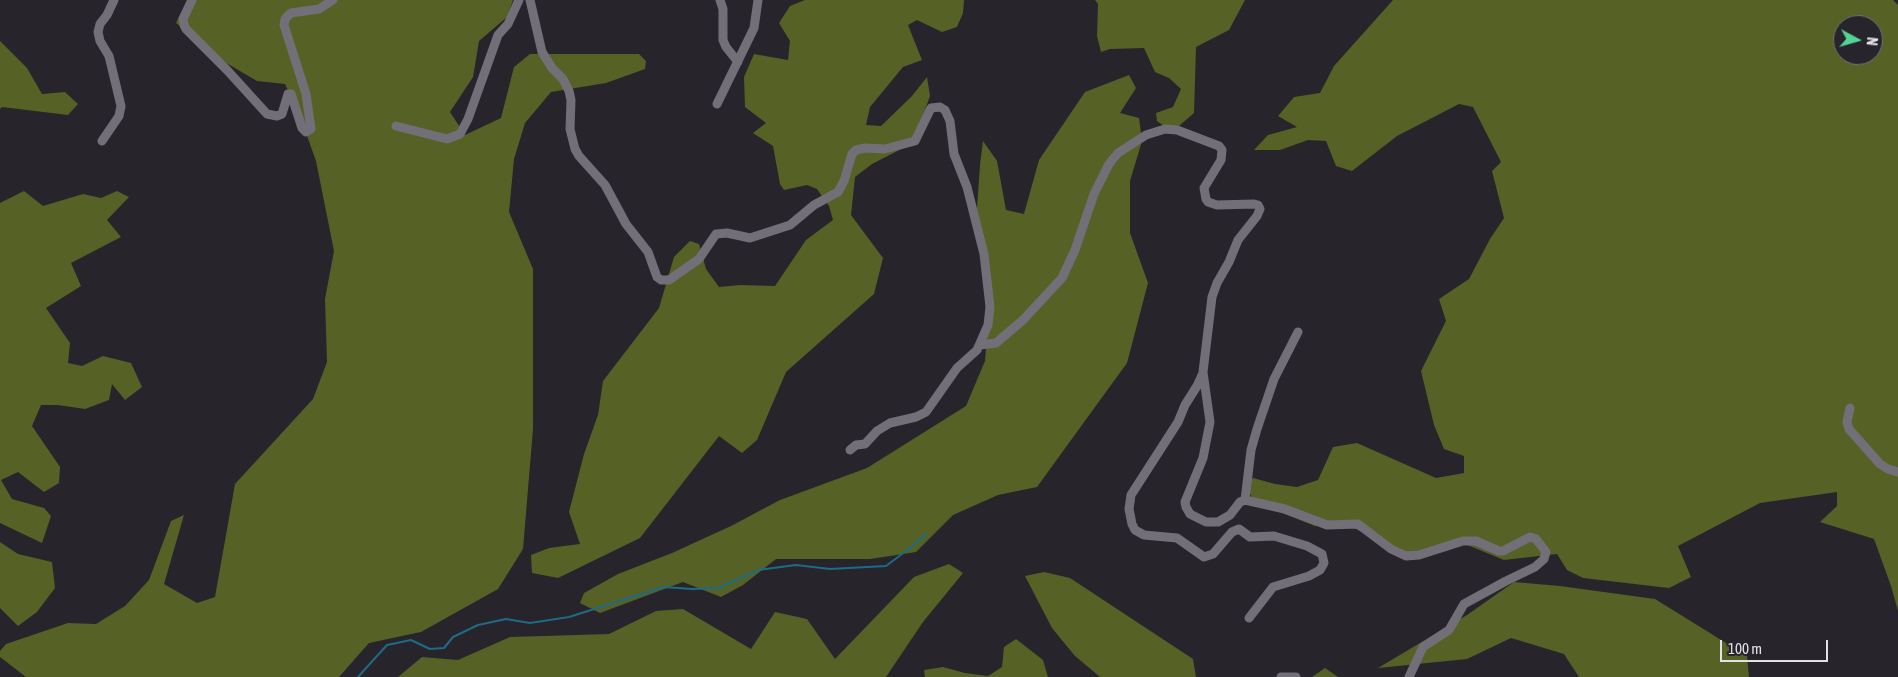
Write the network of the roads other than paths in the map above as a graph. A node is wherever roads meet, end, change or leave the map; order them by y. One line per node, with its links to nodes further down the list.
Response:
1 (114, 0): 11 (street)
2 (192, 0): 3 (street)
3 (333, 0)
4 (519, 0): 10 (street)
5 (530, 0): 13 (street)
6 (720, 0): 8 (street)
7 (758, 0): 8 (street)
8 (738, 62): 9 (street)
9 (717, 104)
10 (396, 126)
11 (102, 141)
12 (1298, 332): 18 (street)
13 (980, 345): 14 (street); 16 (street)
14 (1203, 372): 18 (street); 19 (street)
15 (1850, 408): 17 (street)
16 (850, 450)
17 (1898, 472)
18 (1245, 500): 22 (street)
19 (1249, 618)
20 (1281, 677): 21 (street)
21 (1296, 677)
22 (1408, 677)

